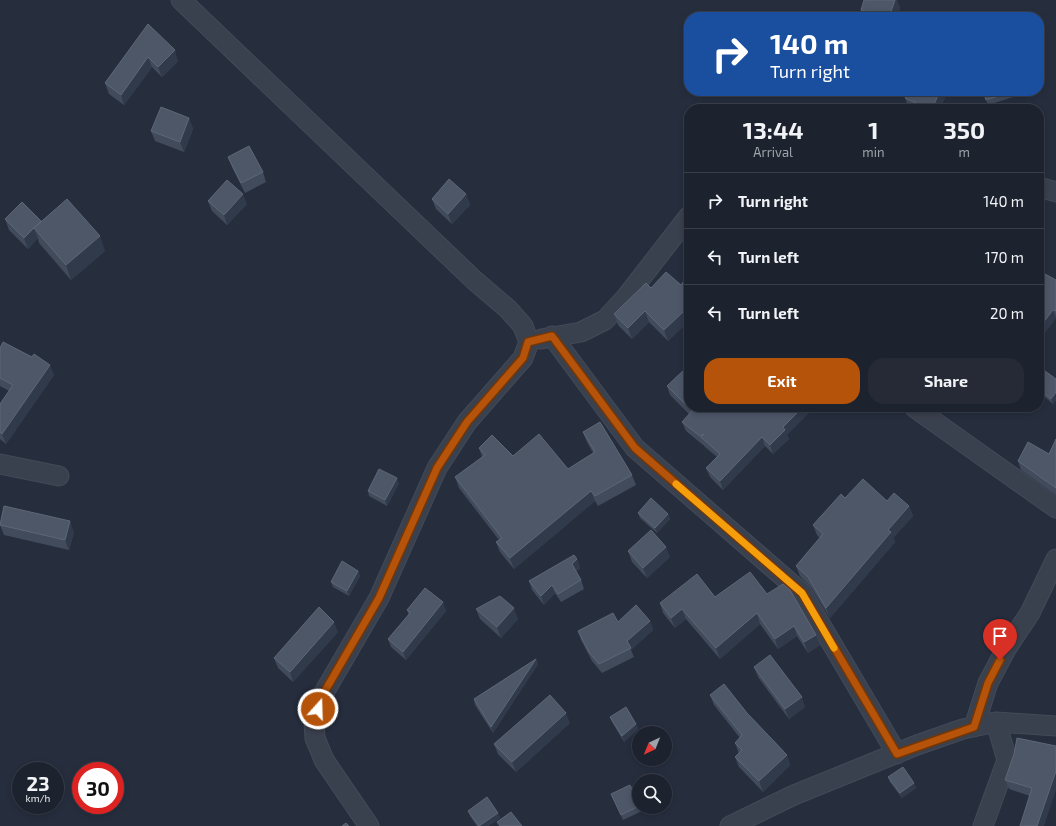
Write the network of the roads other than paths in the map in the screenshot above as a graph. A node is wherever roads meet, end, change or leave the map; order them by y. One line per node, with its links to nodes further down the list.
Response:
1 (181, 0): 6 (street)
2 (1044, 188): 3 (street)
3 (1056, 192)
4 (684, 222): 5 (street)
5 (552, 336): 6 (street); 15 (street)
6 (528, 342): 16 (street)
7 (921, 412): 10 (street)
8 (0, 464): 9 (street)
9 (59, 476)
10 (1056, 508)
11 (1056, 559): 14 (street)
12 (996, 722): 13 (street); 14 (street); 18 (street)
13 (1056, 726)
14 (974, 727): 15 (street)
15 (897, 754): 17 (street)
16 (369, 826)
17 (730, 826)
18 (983, 826)

